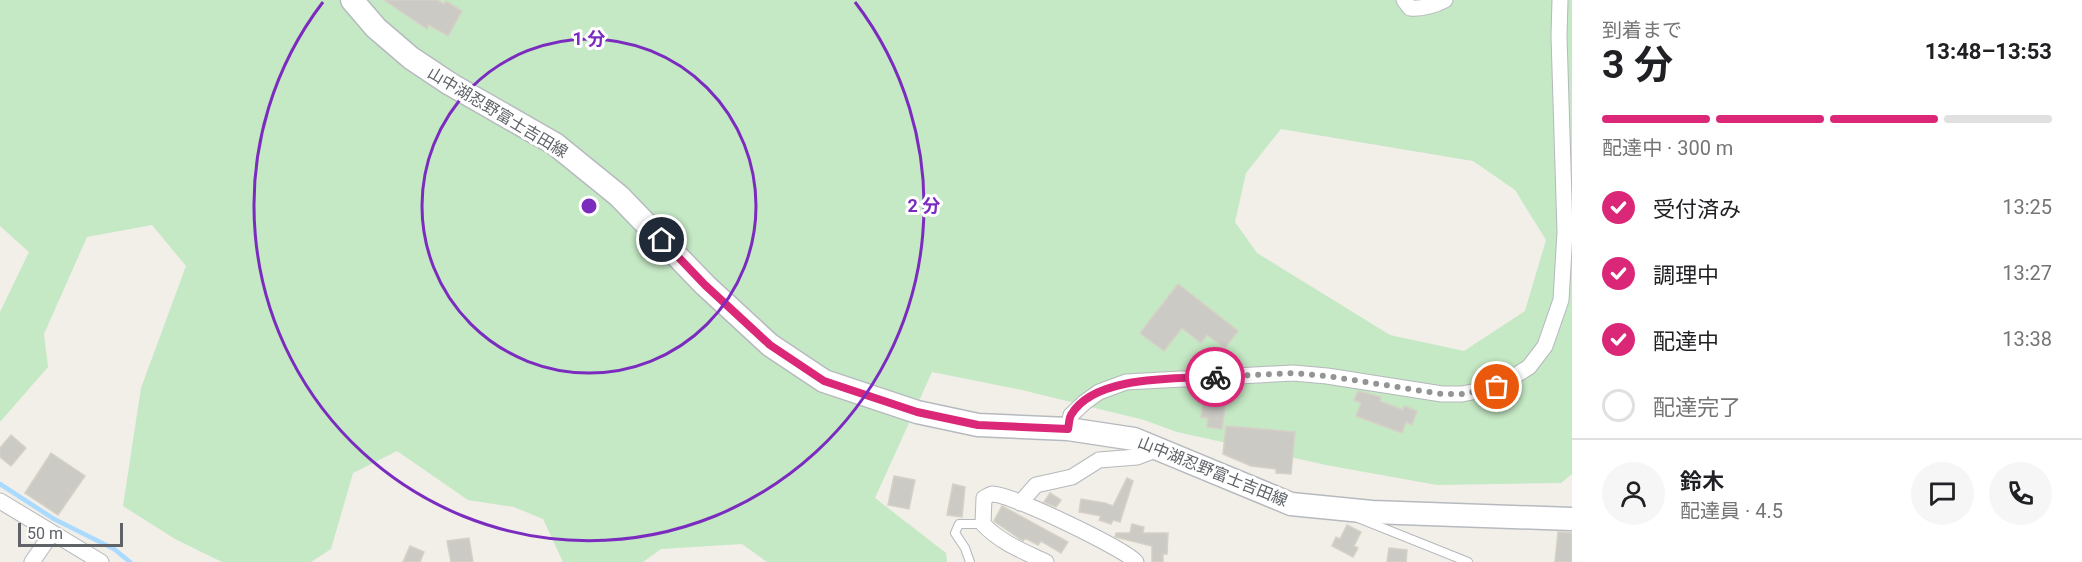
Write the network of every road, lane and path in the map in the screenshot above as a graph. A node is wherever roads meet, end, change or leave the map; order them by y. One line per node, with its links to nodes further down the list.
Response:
1 (352, 0): 5 (main road, 山中湖忍野富士吉田線)
2 (1404, 0): 3 (street)
3 (1445, 0)
4 (1560, 0): 5 (street)
5 (1068, 429): 6 (main road, 山中湖忍野富士吉田線)
6 (1158, 448): 8 (street); 9 (main road, 山中湖忍野富士吉田線)
7 (0, 501): 12 (street)
8 (1020, 503): 11 (street); 17 (street)
9 (1342, 509): 10 (main road, 山中湖忍野富士吉田線); 18 (lane)
10 (1572, 519)
11 (983, 524): 15 (lane); 16 (street)
12 (51, 533): 13 (street); 14 (street)
13 (32, 562)
14 (101, 562)
15 (970, 562)
16 (1046, 562)
17 (1136, 562)
18 (1468, 562)

